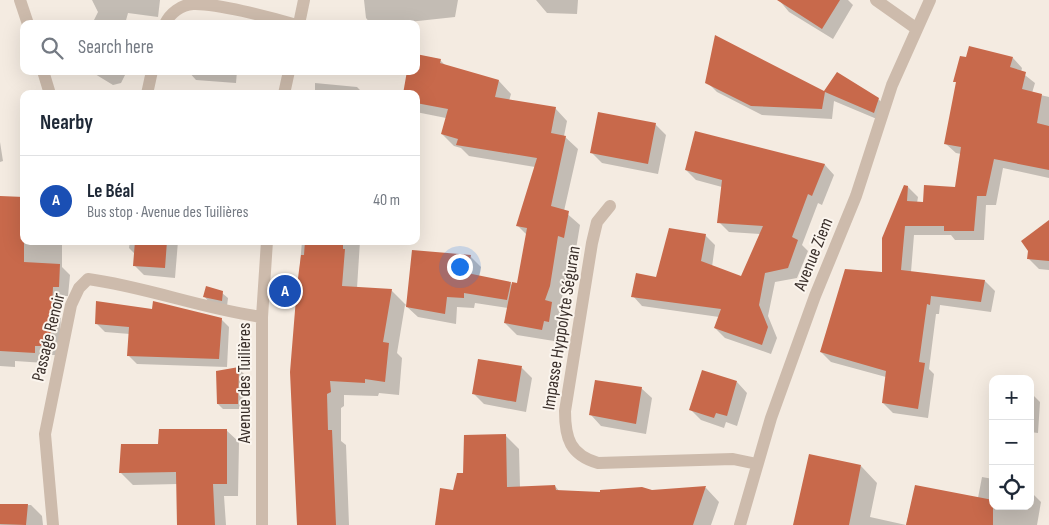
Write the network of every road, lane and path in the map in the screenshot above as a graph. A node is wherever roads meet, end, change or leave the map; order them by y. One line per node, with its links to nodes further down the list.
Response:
1 (20, 0): 5 (street)
2 (304, 0): 8 (street)
3 (876, 0): 9 (street)
4 (930, 0): 9 (street, Avenue Ziem)
5 (27, 20)
6 (168, 20): 7 (street)
7 (274, 20)
8 (300, 20)
9 (917, 28): 19 (street, Avenue Ziem)
10 (44, 75): 13 (street)
11 (151, 75): 14 (street)
12 (288, 75): 15 (street)
13 (49, 90)
14 (148, 90)
15 (285, 90)
16 (610, 206): 19 (street, Impasse Hyppolyte Séguran)
17 (267, 245): 18 (street, Avenue des Tuilières)
18 (262, 317): 20 (street, Passage Renoir); 21 (street, Avenue des Tuilières)
19 (758, 464): 22 (street, Avenue Ziem)
20 (53, 525)
21 (262, 525)
22 (740, 525)

